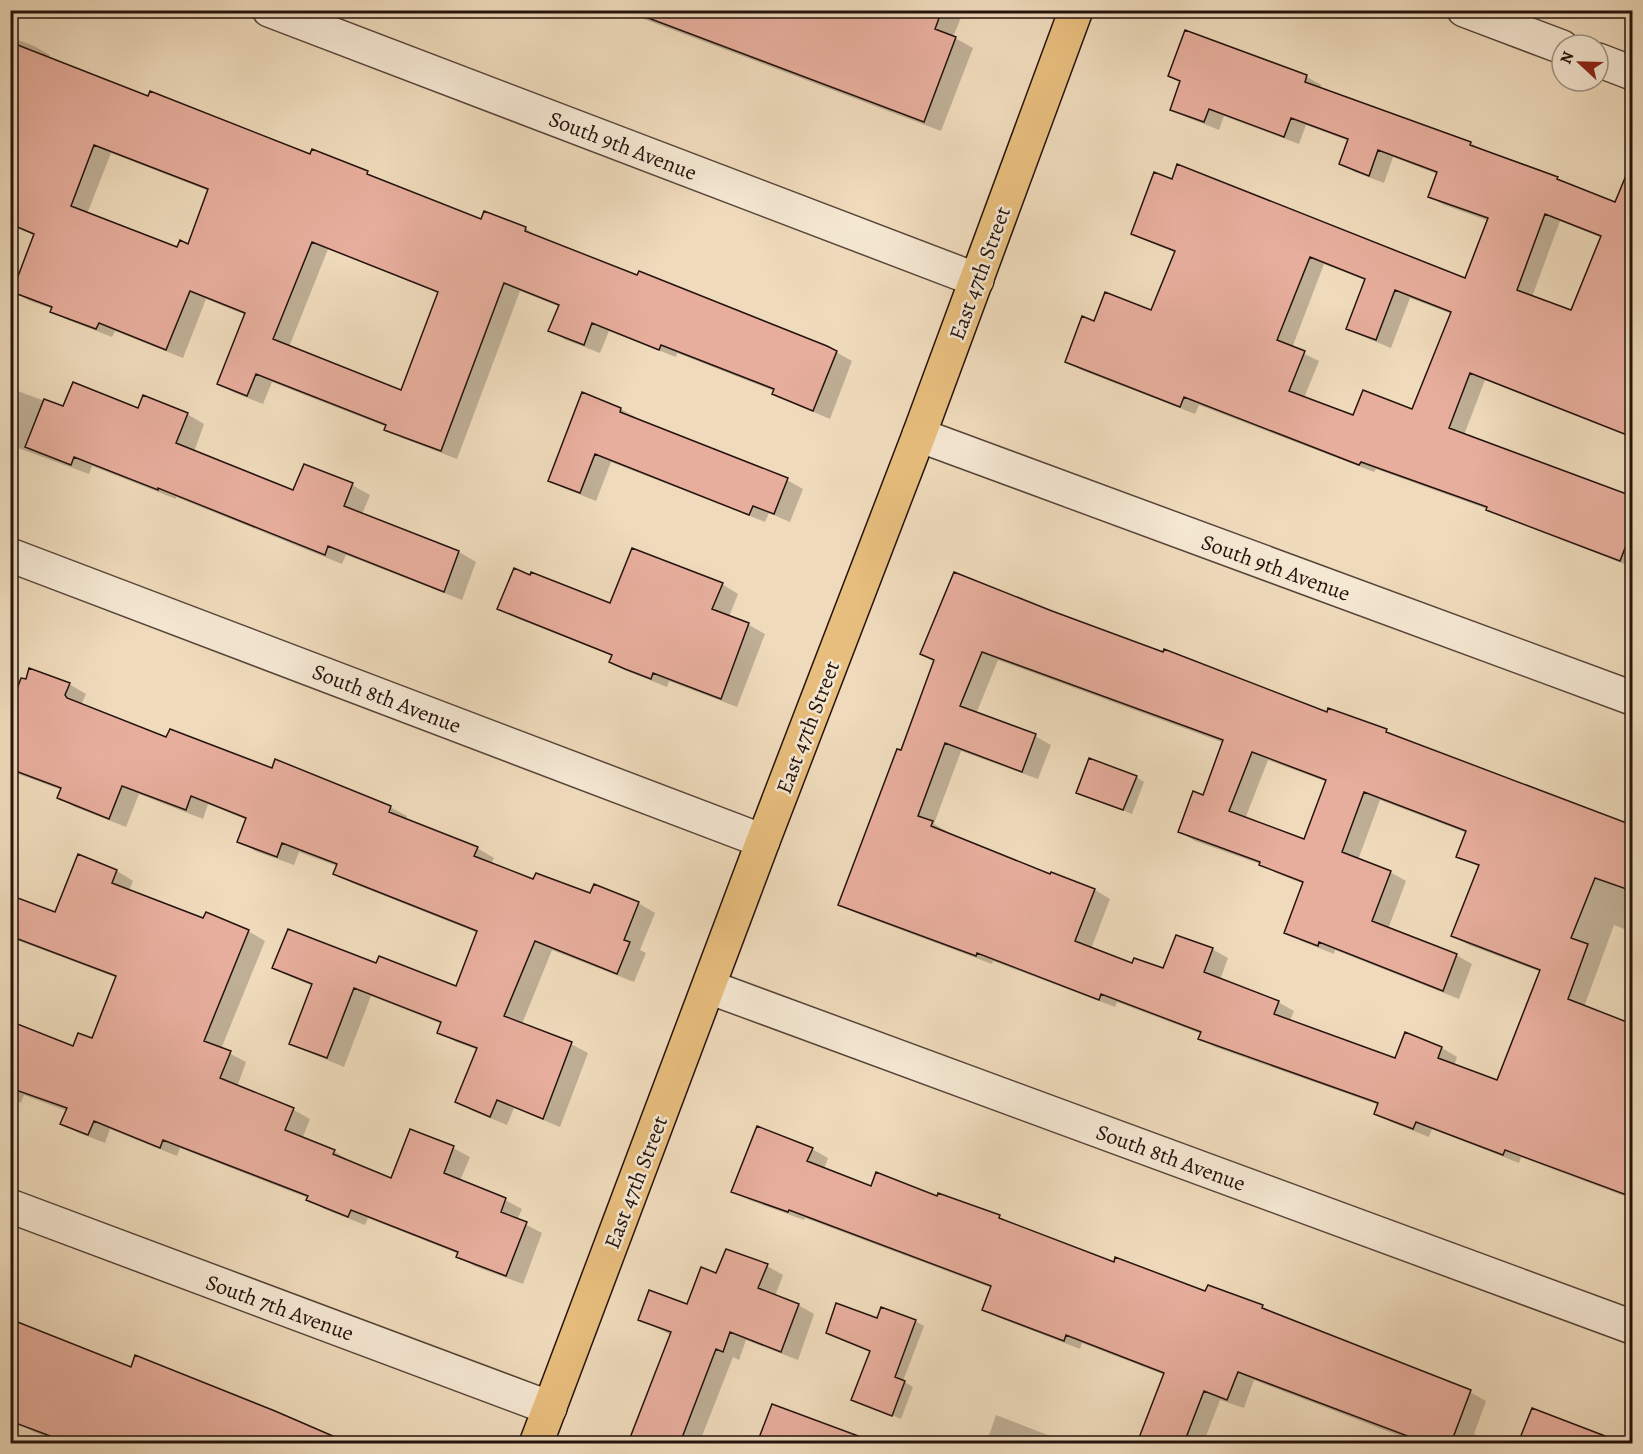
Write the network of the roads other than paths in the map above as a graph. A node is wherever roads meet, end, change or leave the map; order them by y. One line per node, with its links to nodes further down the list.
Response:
1 (1076, 10): 7 (main road, East 47th Street)
2 (1464, 10): 4 (street)
3 (289, 14): 7 (street, South 9th Avenue)
4 (1550, 42)
5 (1610, 65): 6 (street)
6 (1632, 73)
7 (976, 280): 8 (main road, East 47th Street)
8 (919, 435): 10 (street, South 9th Avenue); 11 (main road, East 47th Street)
9 (10, 555): 11 (street, South 8th Avenue)
10 (1632, 698)
11 (763, 841): 12 (main road, East 47th Street)
12 (710, 987): 14 (street, South 8th Avenue); 15 (main road, East 47th Street)
13 (10, 1206): 15 (street, South 7th Avenue)
14 (1632, 1327)
15 (550, 1408): 16 (main road, East 47th Street)
16 (536, 1443)

